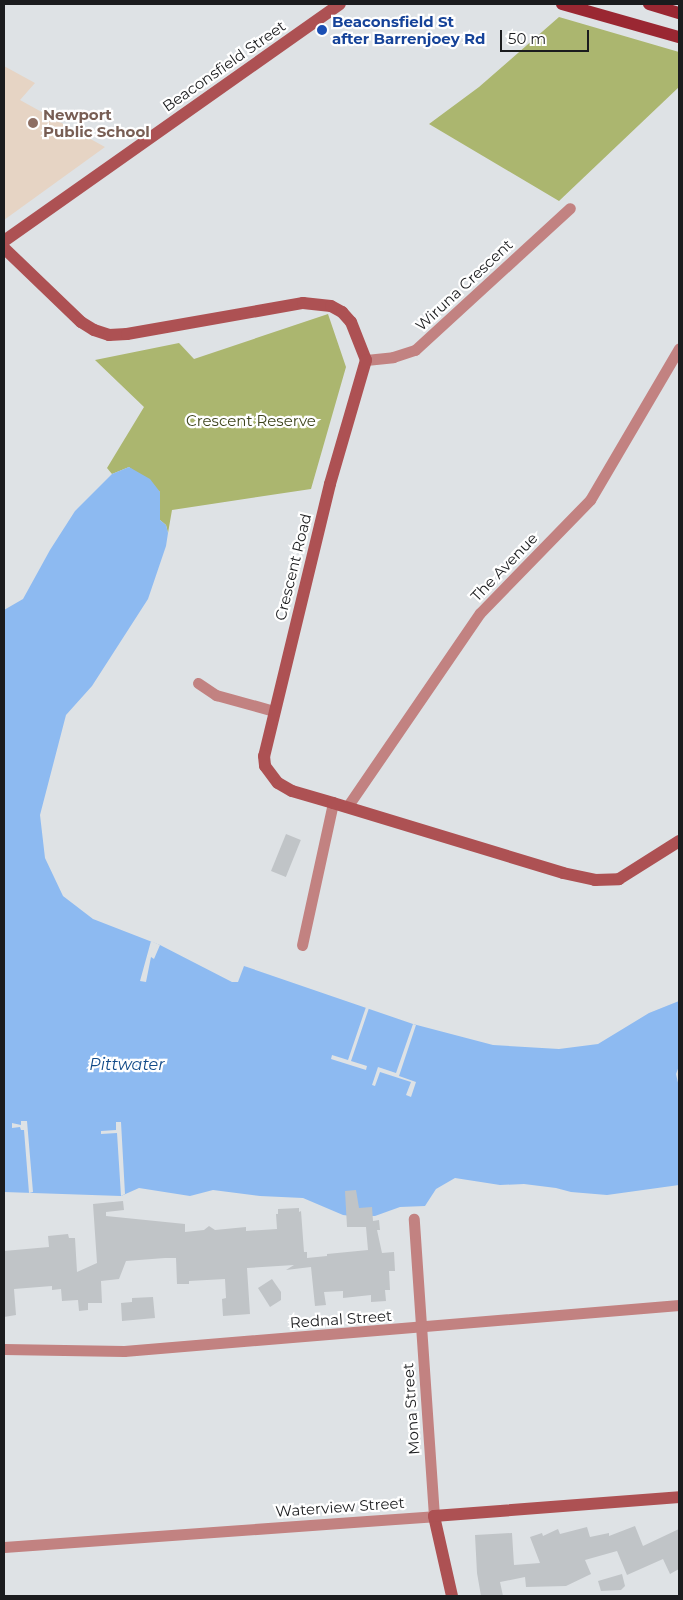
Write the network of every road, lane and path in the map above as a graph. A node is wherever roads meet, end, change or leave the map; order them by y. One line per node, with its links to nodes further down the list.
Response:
1 (340, 4): 7 (street, Beaconsfield Street)
2 (562, 4): 5 (main road)
3 (649, 4): 4 (main road)
4 (679, 13)
5 (679, 37)
6 (570, 208): 10 (street, Wiruna Crescent)
7 (4, 241)
8 (4, 248): 10 (street)
9 (679, 348): 14 (street, The Avenue)
10 (366, 360): 12 (street, Crescent Road)
11 (198, 683): 12 (street)
12 (274, 711): 13 (street, Crescent Road)
13 (333, 803): 14 (street, Crescent Road); 16 (street)
14 (347, 807): 15 (street, Crescent Road)
15 (679, 841)
16 (302, 945)
17 (414, 1218): 19 (street, Mona Street)
18 (679, 1306): 19 (street, Rednal Street)
19 (423, 1328): 20 (street, Rednal Street); 22 (street, Mona Street)
20 (4, 1349)
21 (679, 1497): 22 (street, Waterview Street)
22 (434, 1516): 23 (street, Waterview Street); 24 (street, Mona Street)
23 (4, 1547)
24 (452, 1596)

